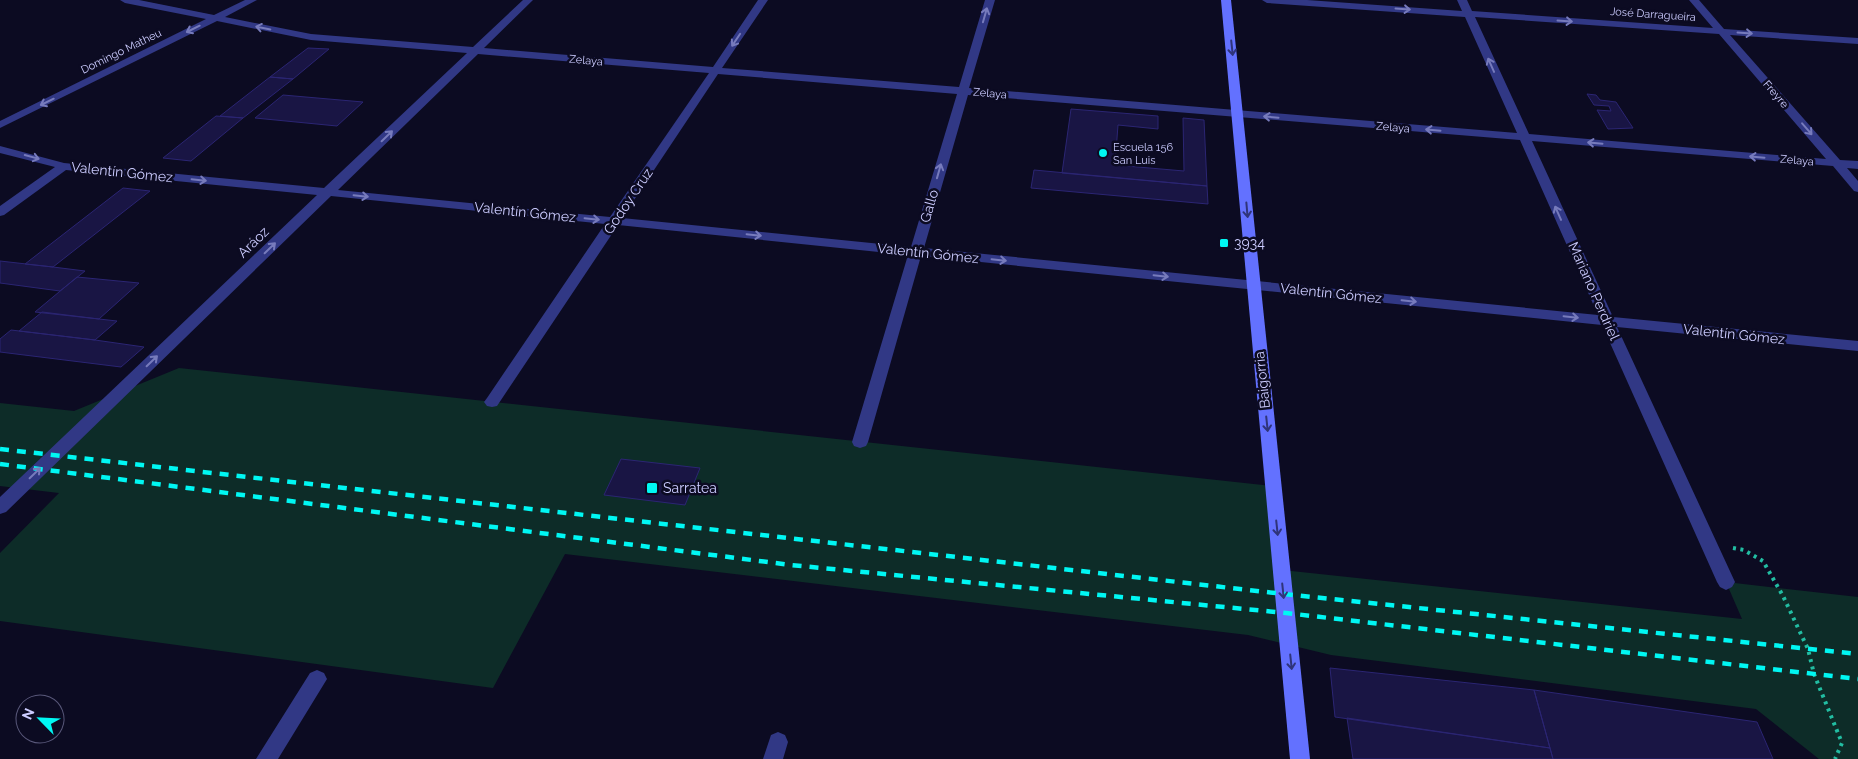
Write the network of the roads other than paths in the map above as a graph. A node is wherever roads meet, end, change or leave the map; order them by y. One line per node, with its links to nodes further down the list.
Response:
1 (125, 0): 11 (street, Zelaya)
2 (252, 0): 11 (street, Domingo Matheu)
3 (528, 0): 14 (street, Aráoz)
4 (763, 0): 15 (street, Godoy Cruz, one-way to 15)
5 (990, 0): 16 (street, Gallo, one-way to 5)
6 (1226, 0): 17 (street, Baigorria, one-way to 17)
7 (1267, 0): 10 (street, José Darragueira, one-way to 10)
8 (1462, 0): 10 (street, Mariano Perdriel)
9 (1694, 0): 12 (street, Freyre)
10 (1468, 14): 12 (street, José Darragueira, one-way to 12); 19 (street, Mariano Perdriel, one-way to 10)
11 (214, 19): 14 (street, Zelaya, one-way to 11); 18 (street, Domingo Matheu, one-way to 18)
12 (1721, 31): 13 (street, José Darragueira, one-way to 13); 21 (street, Freyre, one-way to 21)
13 (1858, 41)
14 (475, 51): 15 (street, Zelaya); 25 (street, Aráoz, one-way to 14)
15 (715, 70): 16 (street, Zelaya); 27 (street, Godoy Cruz)
16 (963, 91): 17 (street, Zelaya); 28 (street, Gallo, one-way to 16)
17 (1239, 114): 19 (street, Zelaya, one-way to 17); 29 (street, Baigorria, one-way to 29)
18 (0, 125)
19 (1524, 138): 21 (street, Zelaya, one-way to 19); 30 (street, Mariano Perdriel, one-way to 19)
20 (0, 149): 23 (street, Valentín Gómez, one-way to 23)
21 (1837, 163): 22 (street, Zelaya); 24 (street, Freyre)
22 (1858, 165)
23 (64, 166): 25 (street, Valentín Gómez, one-way to 25); 26 (street)
24 (1858, 188)
25 (328, 193): 27 (street, Valentín Gómez, one-way to 27); 34 (street, Aráoz, one-way to 25)
26 (0, 212)
27 (614, 221): 28 (street, Valentín Gómez, one-way to 28); 32 (street, Godoy Cruz)
28 (916, 252): 29 (street, Valentín Gómez, one-way to 29); 33 (street, Gallo)
29 (1253, 286): 30 (street, Valentín Gómez, one-way to 30); 38 (street, Baigorria, one-way to 38)
30 (1608, 321): 31 (street, Valentín Gómez); 35 (street, Mariano Perdriel)
31 (1858, 346)
32 (492, 402)
33 (860, 442)
34 (0, 507)
35 (1726, 582)
36 (317, 679): 37 (street)
37 (266, 759)
38 (1300, 759)

